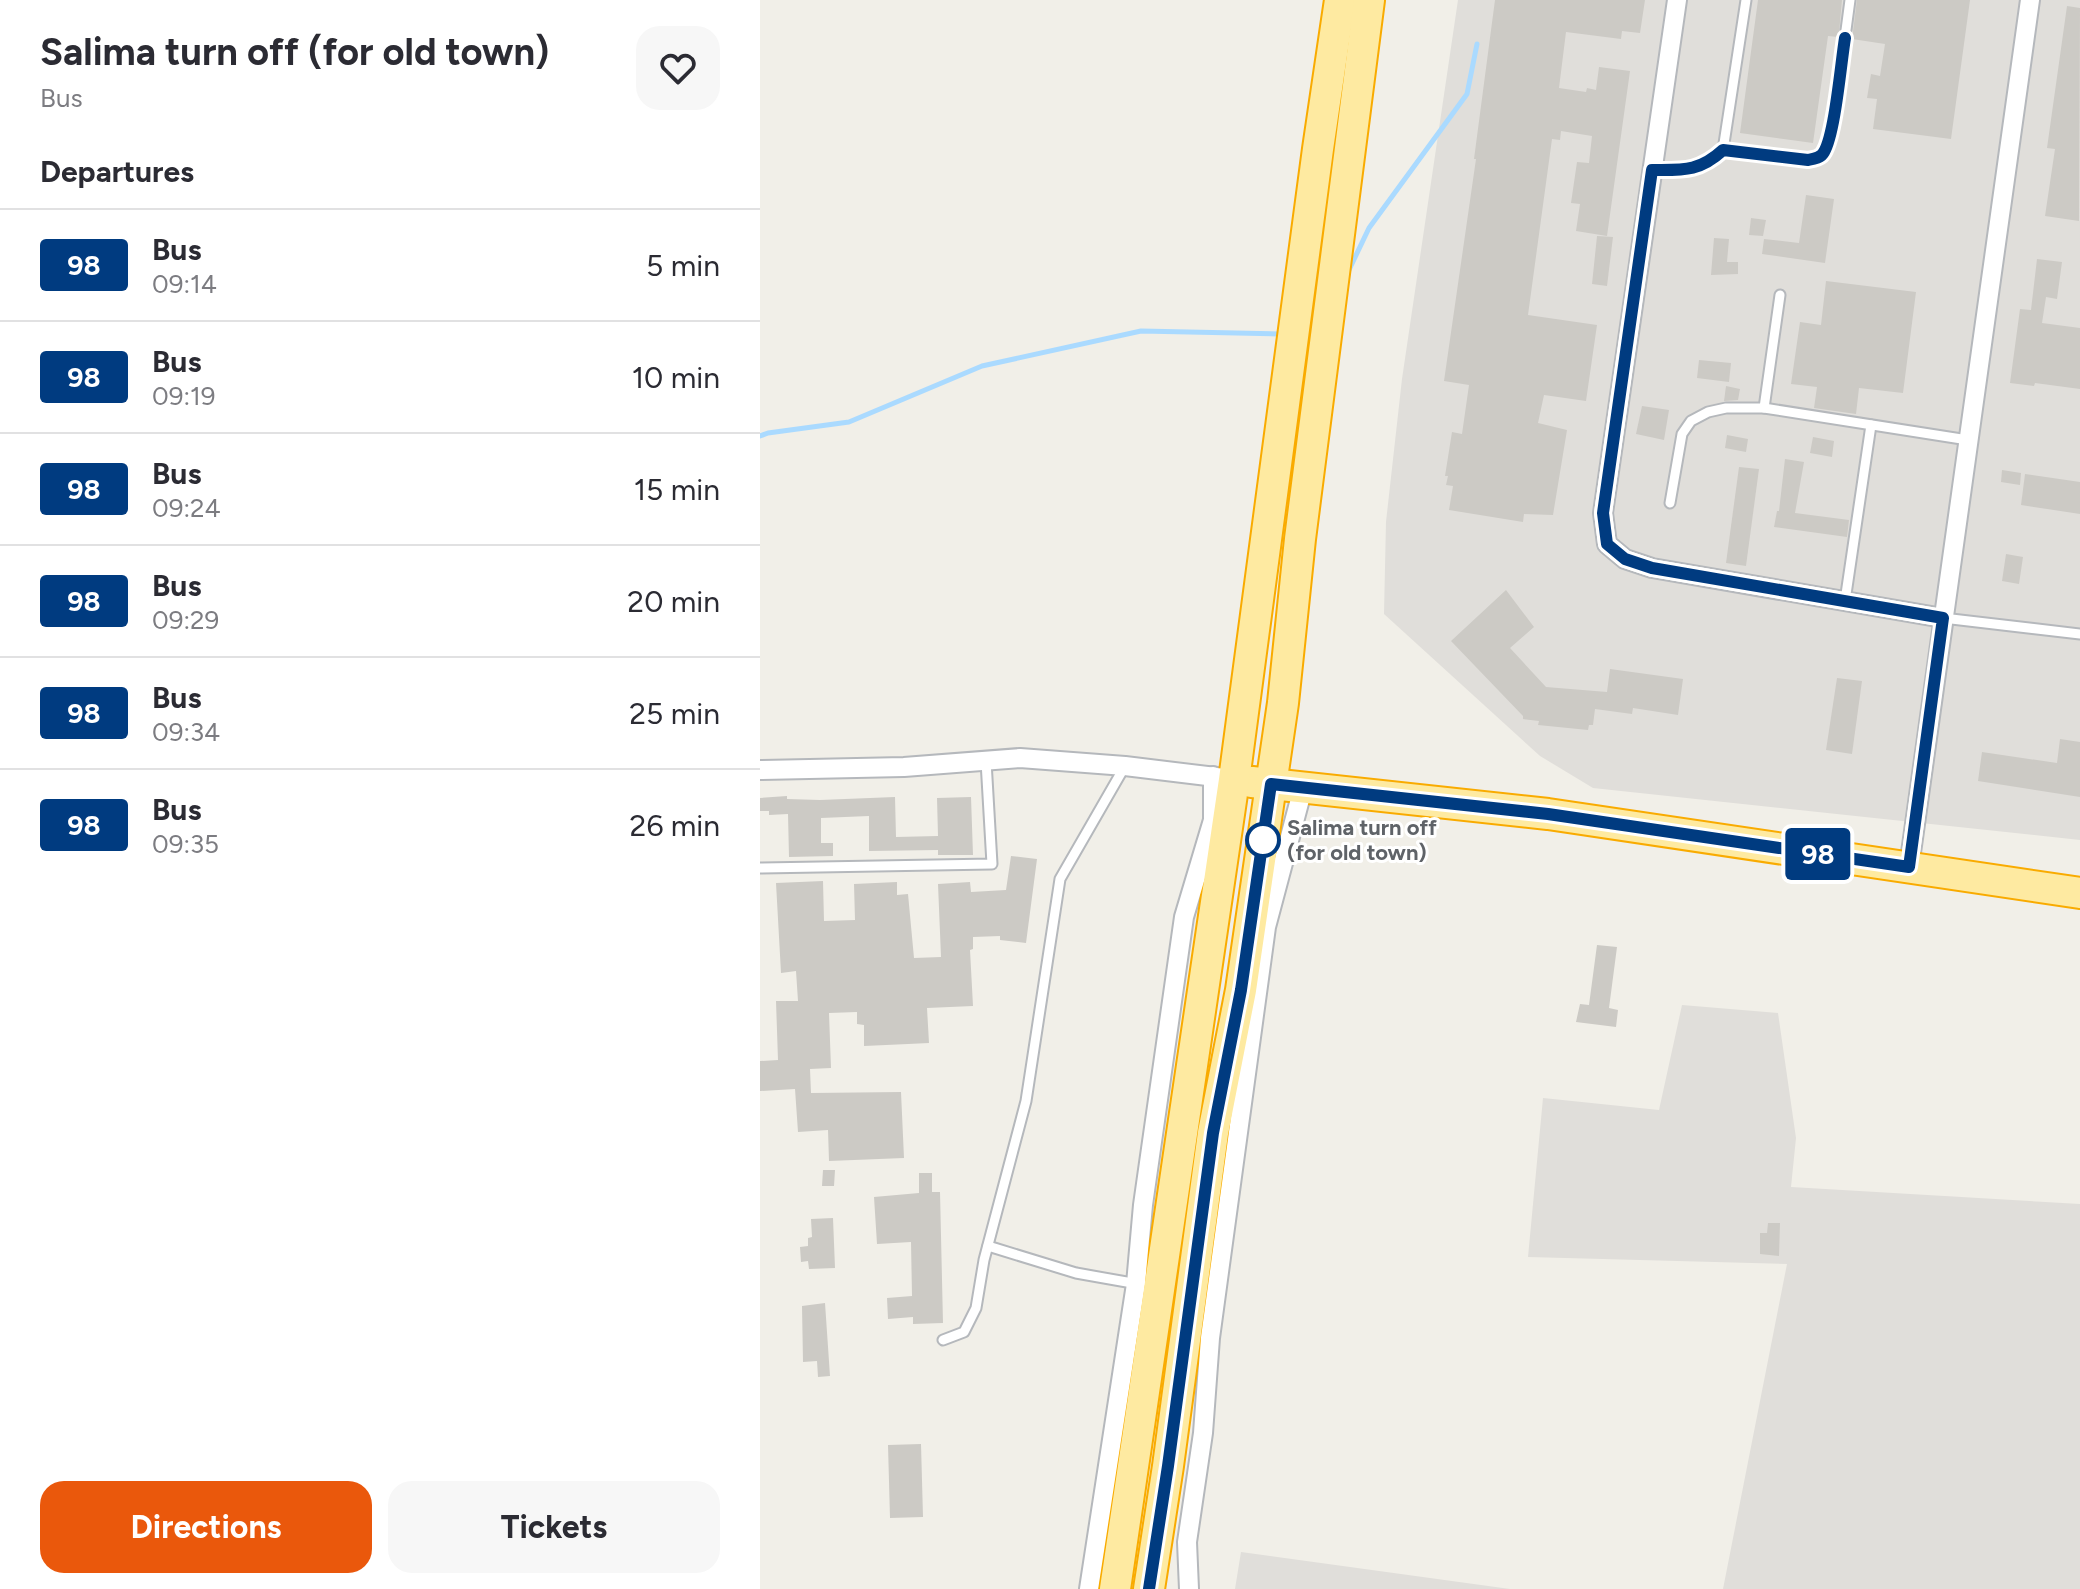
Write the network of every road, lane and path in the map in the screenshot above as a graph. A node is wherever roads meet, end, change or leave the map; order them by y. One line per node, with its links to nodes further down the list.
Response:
1 (1340, 0): 20 (highway)
2 (1369, 0): 21 (highway)
3 (1677, 0): 8 (street)
4 (1746, 0): 7 (lane)
5 (1850, 0): 7 (lane)
6 (2030, 0): 12 (street)
7 (1723, 150): 8 (lane)
8 (1652, 170): 14 (street)
9 (1780, 295): 10 (lane)
10 (1764, 408): 11 (lane); 13 (lane)
11 (1871, 425): 12 (lane); 14 (lane)
12 (1968, 440): 15 (street)
13 (1670, 503)
14 (1845, 601): 15 (street)
15 (1943, 618): 16 (lane); 23 (street)
16 (2080, 634)
17 (986, 761): 18 (street); 19 (street); 24 (lane)
18 (1125, 766): 20 (street); 26 (lane)
19 (760, 770)
20 (1224, 778): 21 (highway); 27 (highway)
21 (1271, 784): 22 (highway); 31 (highway)
22 (1303, 788): 23 (highway); 32 (street)
23 (1909, 867): 25 (highway)
24 (760, 868)
25 (2080, 893)
26 (988, 1246): 27 (lane); 28 (lane)
27 (1149, 1286): 29 (street); 30 (highway)
28 (943, 1340)
29 (1089, 1589)
30 (1115, 1589)
31 (1149, 1589)
32 (1189, 1589)

